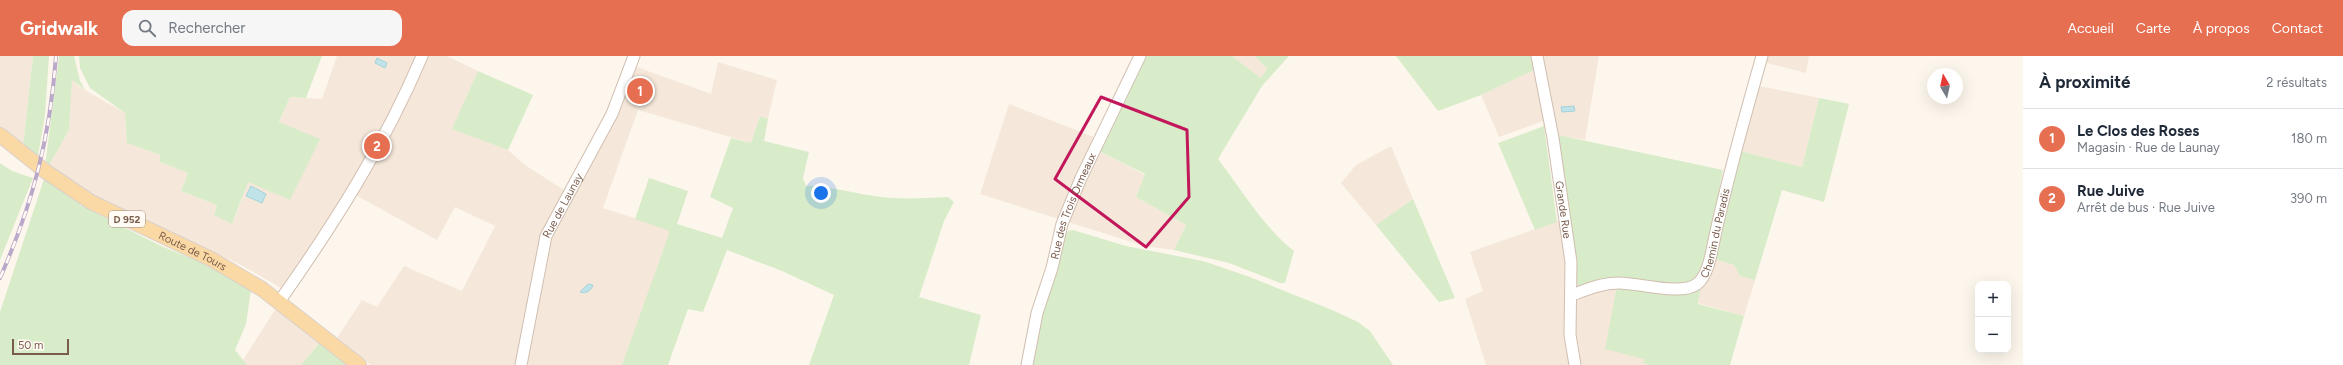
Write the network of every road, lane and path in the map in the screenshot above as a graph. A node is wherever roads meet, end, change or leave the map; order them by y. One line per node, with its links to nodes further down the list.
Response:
1 (422, 56): 8 (street)
2 (634, 56): 10 (street, Rue de Launay)
3 (1140, 56): 11 (street, Rue des Trois Ormeaux)
4 (1537, 56): 7 (street, Grande Rue)
5 (1762, 56): 7 (street, Chemin du Paradis)
6 (0, 135): 8 (main road, Route de Tours / D 952)
7 (1572, 295): 12 (street, Grande Rue)
8 (279, 302): 9 (main road, Route de Tours / D 952)
9 (359, 365)
10 (521, 365)
11 (1027, 365)
12 (1575, 365)

